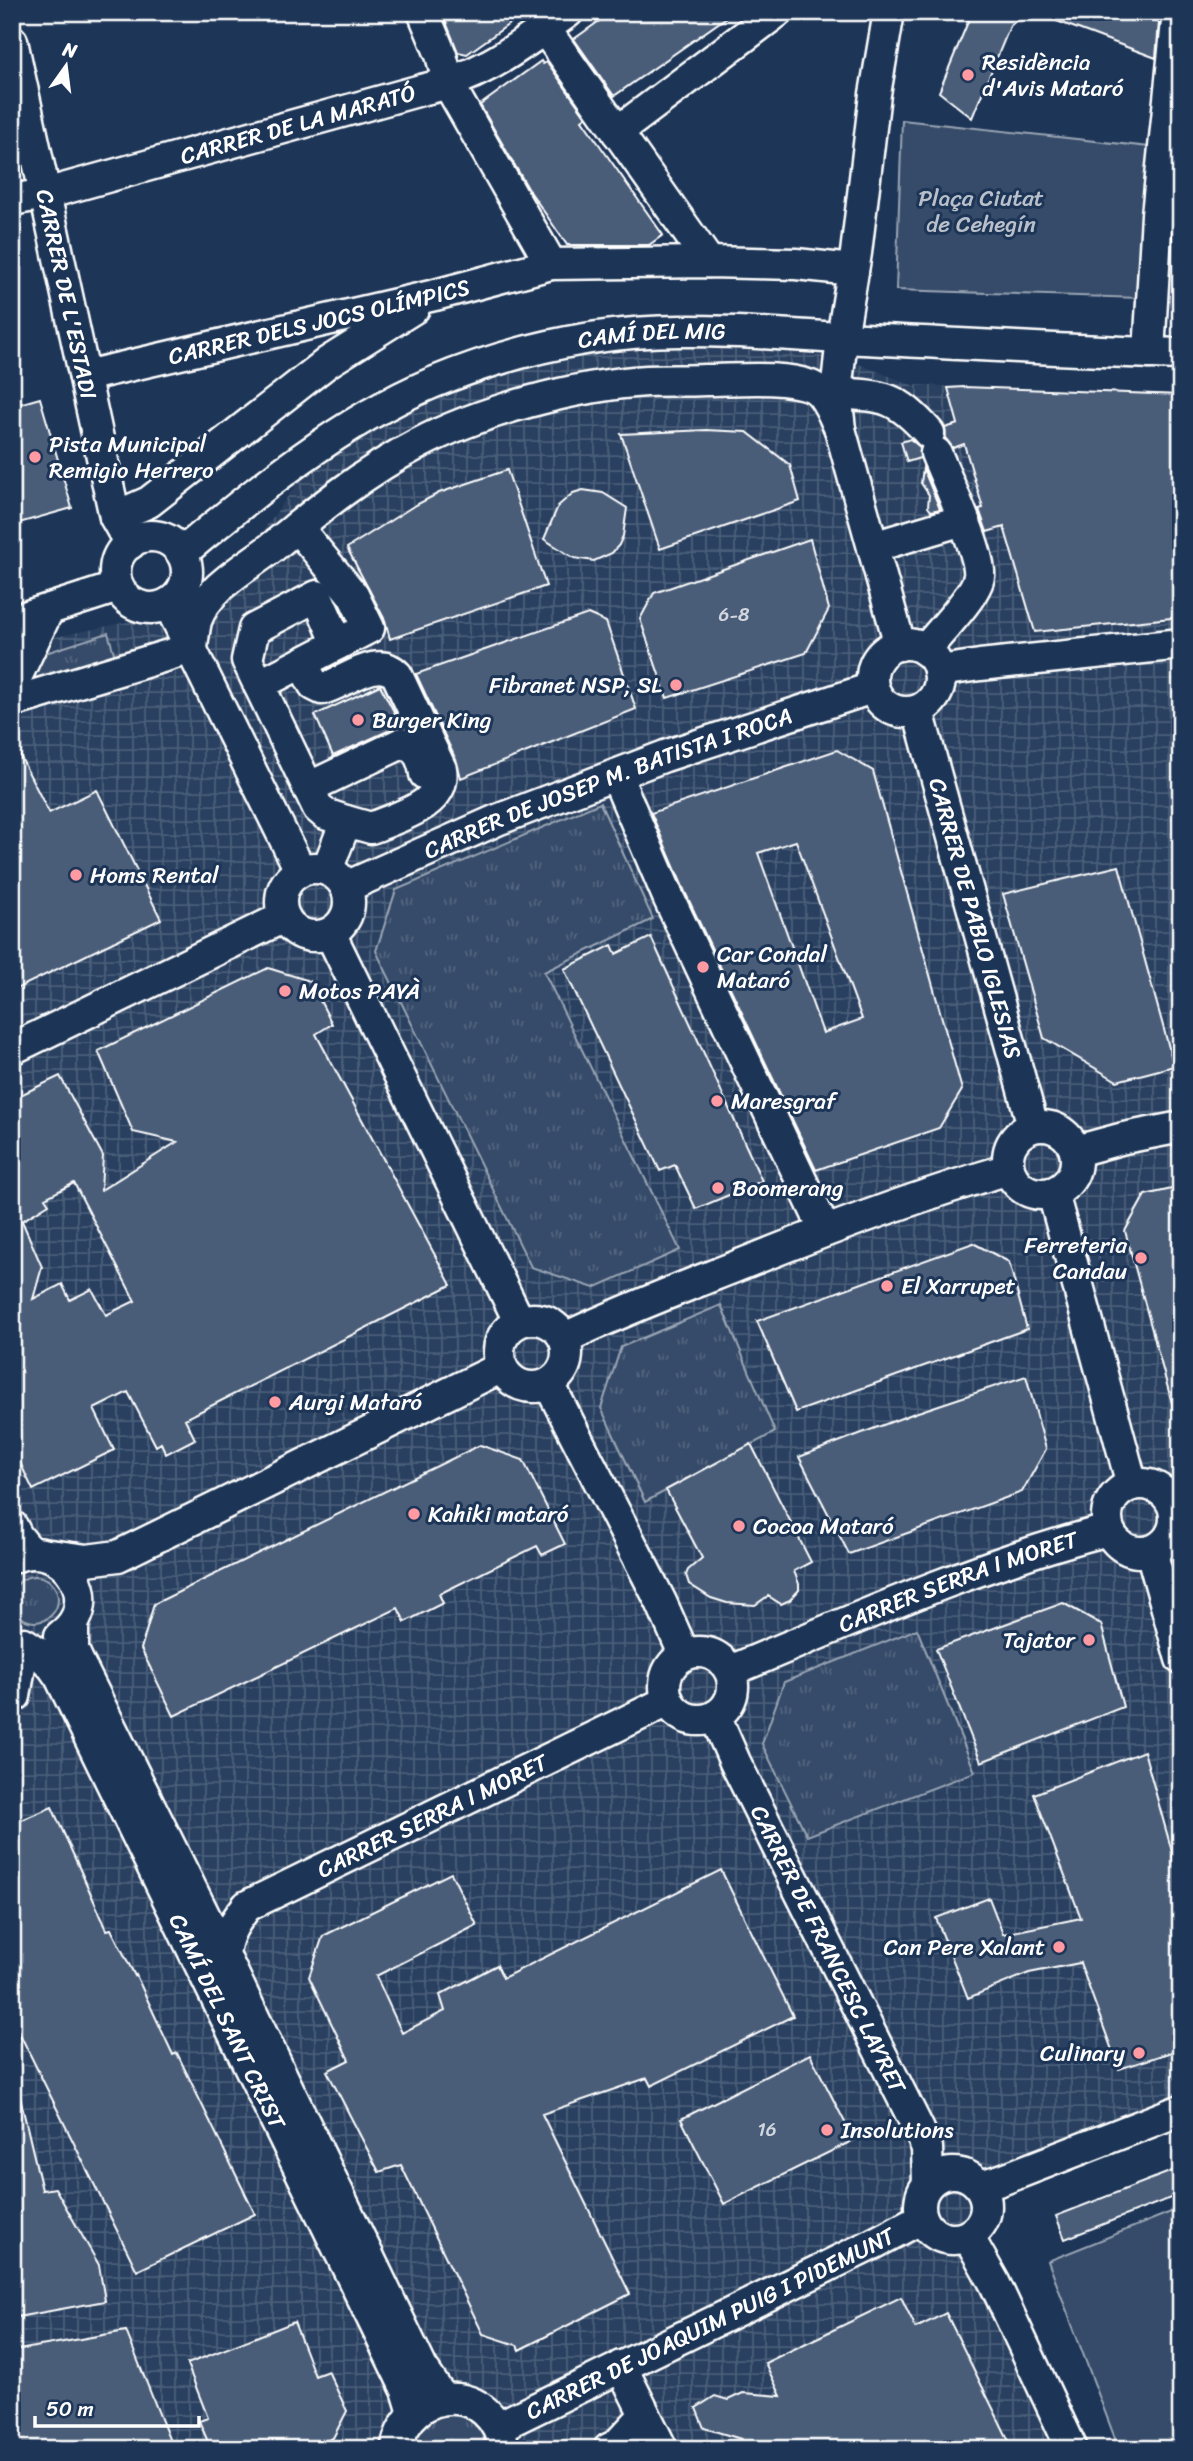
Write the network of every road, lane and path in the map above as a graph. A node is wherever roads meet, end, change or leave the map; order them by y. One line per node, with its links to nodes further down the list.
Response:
1 (423, 12): 7 (street)
2 (777, 12): 8 (street)
3 (889, 12): 14 (street)
4 (1178, 12): 11 (street)
5 (556, 20): 7 (street, CARRER DE LA MARATÓ); 8 (street)
6 (12, 41): 9 (street, CARRER DE L'ESTADI)
7 (449, 85): 9 (street, CARRER DE LA MARATÓ); 13 (street)
8 (617, 132): 12 (street)
9 (45, 194): 10 (street, CARRER DE LA MARATÓ); 19 (street, CARRER DE L'ESTADI)
10 (12, 200)
11 (1169, 215): 17 (street)
12 (709, 262): 13 (street); 14 (street)
13 (551, 264): 15 (street, CARRER DELS JOCS OLÍMPICS)
14 (853, 270): 16 (street)
15 (435, 295): 19 (street, CARRER DELS JOCS OLÍMPICS); 22 (street)
16 (842, 338): 17 (street, CAMÍ DEL MIG); 20 (street); 27 (street, CAMÍ DEL MIG)
17 (1149, 353): 18 (street, CAMÍ DEL MIG)
18 (1181, 354)
19 (85, 376): 22 (street, CARRER DE L'ESTADI)
20 (836, 393): 21 (street); 23 (street)
21 (840, 429): 24 (street, CAMÍ DEL MIG); 26 (street)
22 (115, 517): 25 (street, CARRER DE L'ESTADI)
23 (963, 520): 26 (street); 35 (street)
24 (297, 527): 32 (street); 34 (street, CAMÍ DEL MIG)
25 (130, 544): 27 (street); 28 (street)
26 (873, 547): 35 (street)
27 (182, 553): 29 (street)
28 (118, 587): 29 (street); 30 (street)
29 (169, 604): 34 (street)
30 (48, 610): 31 (street); 38 (street)
31 (12, 621)
32 (338, 644): 36 (street); 37 (street)
33 (1181, 644): 35 (street)
34 (192, 648): 40 (street); 45 (street)
35 (921, 655): 39 (street); 41 (street)
36 (302, 663): 37 (street); 44 (street)
37 (259, 685): 43 (street)
38 (12, 686)
39 (872, 688): 41 (street); 42 (street, CARRER DE JOSEP M. BATISTA I ROCA)
40 (12, 702)
41 (918, 711): 49 (street, CARRER DE PABLO IGLESIAS)
42 (617, 775): 45 (street, CARRER DE JOSEP M. BATISTA I ROCA); 54 (street)
43 (308, 788): 44 (street); 44 (street)
44 (346, 821): 45 (street)
45 (324, 876): 46 (street); 47 (street)
46 (284, 917): 47 (street); 48 (street)
47 (330, 933): 55 (street)
48 (12, 1049)
49 (1033, 1126): 51 (street); 52 (street)
50 (1181, 1127): 51 (street)
51 (1076, 1151): 53 (street)
52 (1009, 1169): 53 (street); 54 (street)
53 (1053, 1193): 59 (street)
54 (825, 1231): 56 (street)
55 (519, 1321): 56 (street); 57 (street)
56 (565, 1338): 58 (street)
57 (502, 1367): 58 (street); 64 (street)
58 (549, 1384): 67 (street)
59 (1132, 1485): 60 (street); 62 (street)
60 (1178, 1510): 63 (street)
61 (12, 1526): 64 (street)
62 (1108, 1530): 63 (street); 69 (street, CARRER SERRA I MORET)
63 (1151, 1552): 68 (street)
64 (31, 1555): 65 (street, CAMÍ DEL SANT CRIST)
65 (72, 1624): 66 (street); 73 (street, CAMÍ DEL SANT CRIST)
66 (18, 1641): 70 (street); 83 (street, CAMÍ DEL SANT CRIST)
67 (684, 1654): 69 (street); 71 (street)
68 (1181, 1659)
69 (730, 1671): 72 (street)
70 (12, 1698)
71 (668, 1702): 72 (street); 74 (street, CARRER SERRA I MORET)
72 (715, 1716): 77 (street, CARRER DE FRANCESC LAYRET)
73 (195, 1900): 74 (street); 75 (street, CAMÍ DEL SANT CRIST)
74 (247, 1906): 75 (street, CARRER SERRA I MORET)
75 (223, 1955): 82 (street, CAMÍ DEL SANT CRIST)
76 (1181, 2110): 78 (street)
77 (928, 2184): 78 (street); 79 (street)
78 (980, 2186): 80 (street)
79 (922, 2218): 80 (street); 81 (street, CARRER DE JOAQUIM PUIG I PIDEMUNT)
80 (968, 2236): 89 (street)
81 (621, 2366): 84 (street); 85 (street, CARRER DE JOAQUIM PUIG I PIDEMUNT)
82 (443, 2399): 83 (street); 85 (street)
83 (414, 2413): 86 (street)
84 (645, 2415): 87 (street); 88 (street)
85 (501, 2438)
86 (396, 2449)
87 (609, 2449)
88 (662, 2449)
89 (1072, 2449)

